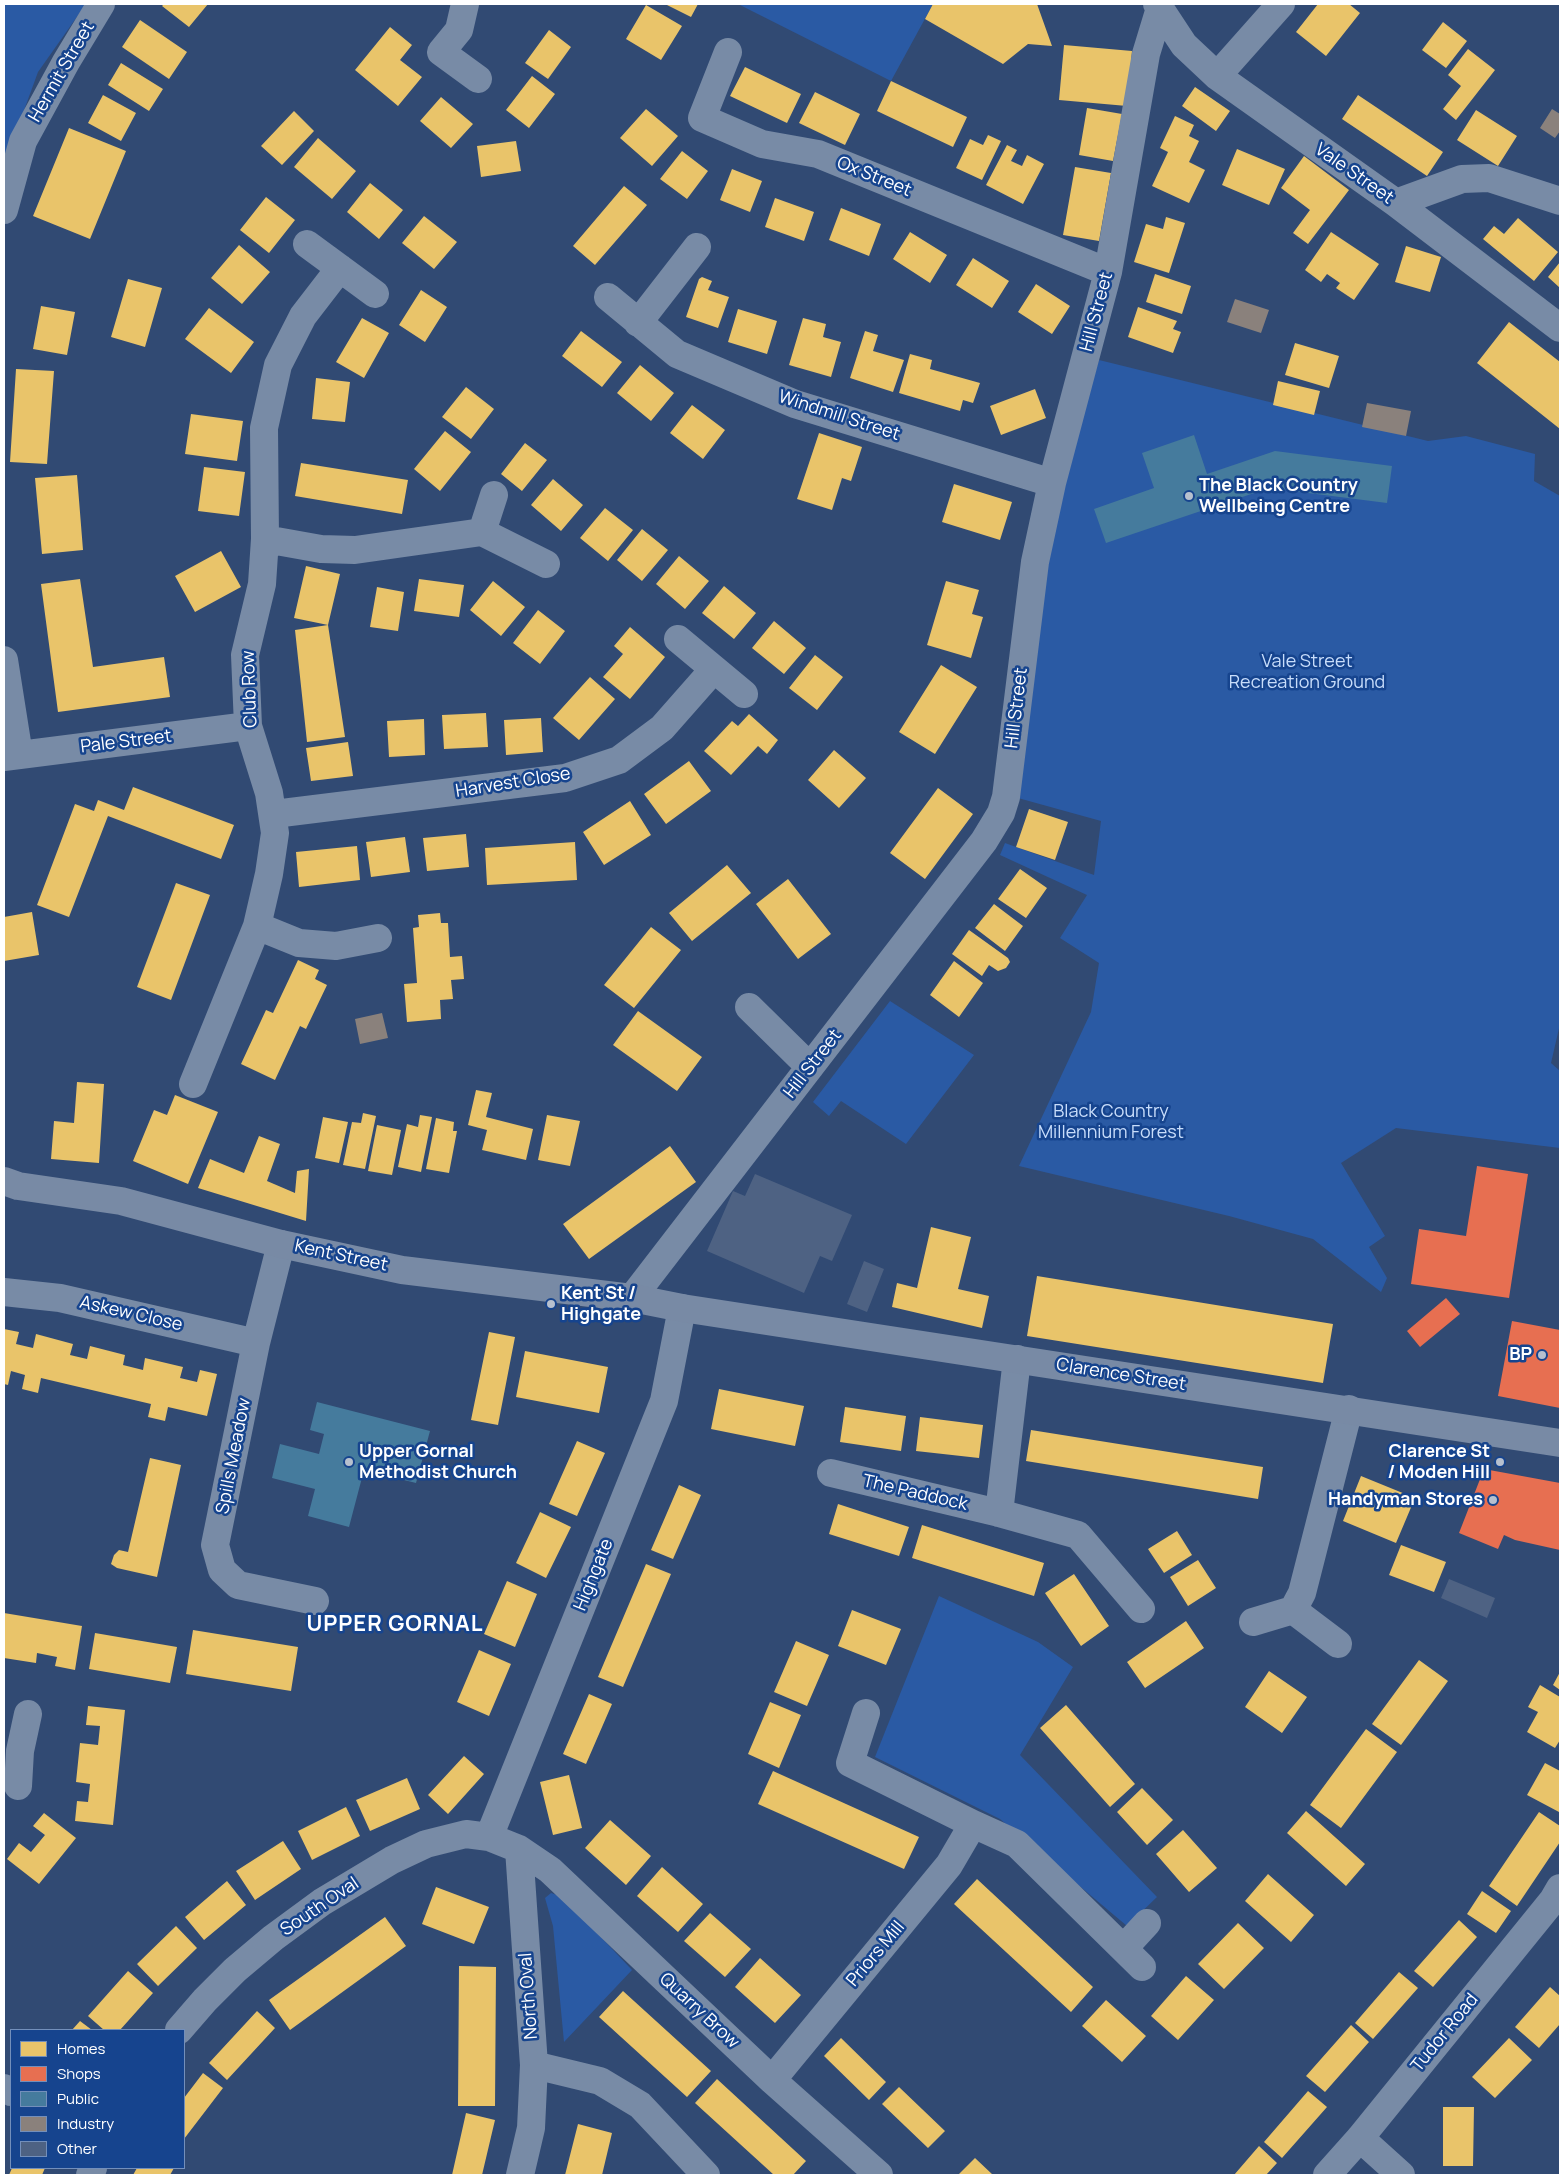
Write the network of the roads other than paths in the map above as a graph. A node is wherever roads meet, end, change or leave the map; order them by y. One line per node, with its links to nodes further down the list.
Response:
1 (101, 4): 10 (street, Hermit Street)
2 (465, 4): 7 (street)
3 (1280, 4): 6 (street)
4 (1158, 6): 6 (street, Vale Street); 14 (street, Hill Street)
5 (728, 52): 14 (street, Ox Street)
6 (1217, 76): 9 (street, Vale Street)
7 (478, 79)
8 (1560, 201): 9 (street)
9 (1396, 203): 18 (street, Vale Street)
10 (4, 210)
11 (307, 244): 13 (street)
12 (697, 247): 17 (street)
13 (340, 268): 15 (street); 22 (street, Club Row)
14 (1108, 272): 19 (street, Hill Street)
15 (375, 294)
16 (608, 297): 17 (street, Windmill Street)
17 (638, 322): 19 (street, Windmill Street)
18 (1560, 328)
19 (1052, 483): 34 (street, Hill Street)
20 (494, 495): 21 (street)
21 (482, 532): 22 (street); 23 (street)
22 (265, 540): 28 (street, Club Row)
23 (546, 564)
24 (678, 640): 26 (street)
25 (4, 660): 29 (street)
26 (714, 669): 27 (street); 30 (street, Harvest Close)
27 (744, 694)
28 (248, 726): 29 (street, Pale Street); 30 (street, Club Row)
29 (12, 756)
30 (274, 814): 31 (street, Club Row)
31 (257, 926): 32 (street); 35 (street, Club Row)
32 (378, 938)
33 (749, 1007): 34 (street)
34 (810, 1067): 39 (street, Hill Street)
35 (194, 1084)
36 (4, 1181): 37 (main road, Kent Street)
37 (281, 1244): 39 (main road, Kent Street); 41 (street, Spills Meadow)
38 (4, 1292): 41 (street, Askew Close)
39 (632, 1298): 40 (main road, Kent Street)
40 (682, 1308): 42 (main road, Clarence Street); 57 (street, Highgate)
41 (256, 1343): 47 (street, Spills Meadow)
42 (1017, 1359): 43 (main road, Clarence Street); 46 (street)
43 (1349, 1410): 44 (main road, Clarence Street); 49 (street)
44 (1560, 1443)
45 (831, 1473): 46 (street, The Paddock)
46 (999, 1513): 48 (street, The Paddock)
47 (315, 1601)
48 (1141, 1609)
49 (1293, 1610): 50 (street); 51 (street)
50 (1253, 1622)
51 (1338, 1644)
52 (866, 1713): 56 (street)
53 (28, 1714): 54 (street)
54 (12, 1748): 55 (street)
55 (18, 1786)
56 (973, 1824): 60 (street); 63 (street, Priors Mill)
57 (489, 1837): 58 (street); 61 (street, South Oval)
58 (519, 1849): 62 (street, North Oval); 63 (street, Quarry Brow)
59 (1558, 1898): 64 (street, Tudor Road)
60 (1147, 1923)
61 (180, 2029)
62 (534, 2065): 65 (street, North Oval); 66 (street)
63 (772, 2080): 67 (street, Quarry Brow)
64 (1360, 2138): 68 (street, Tudor Road); 69 (street)
65 (520, 2175)
66 (706, 2175)
67 (879, 2175)
68 (1328, 2175)
69 (1401, 2175)

